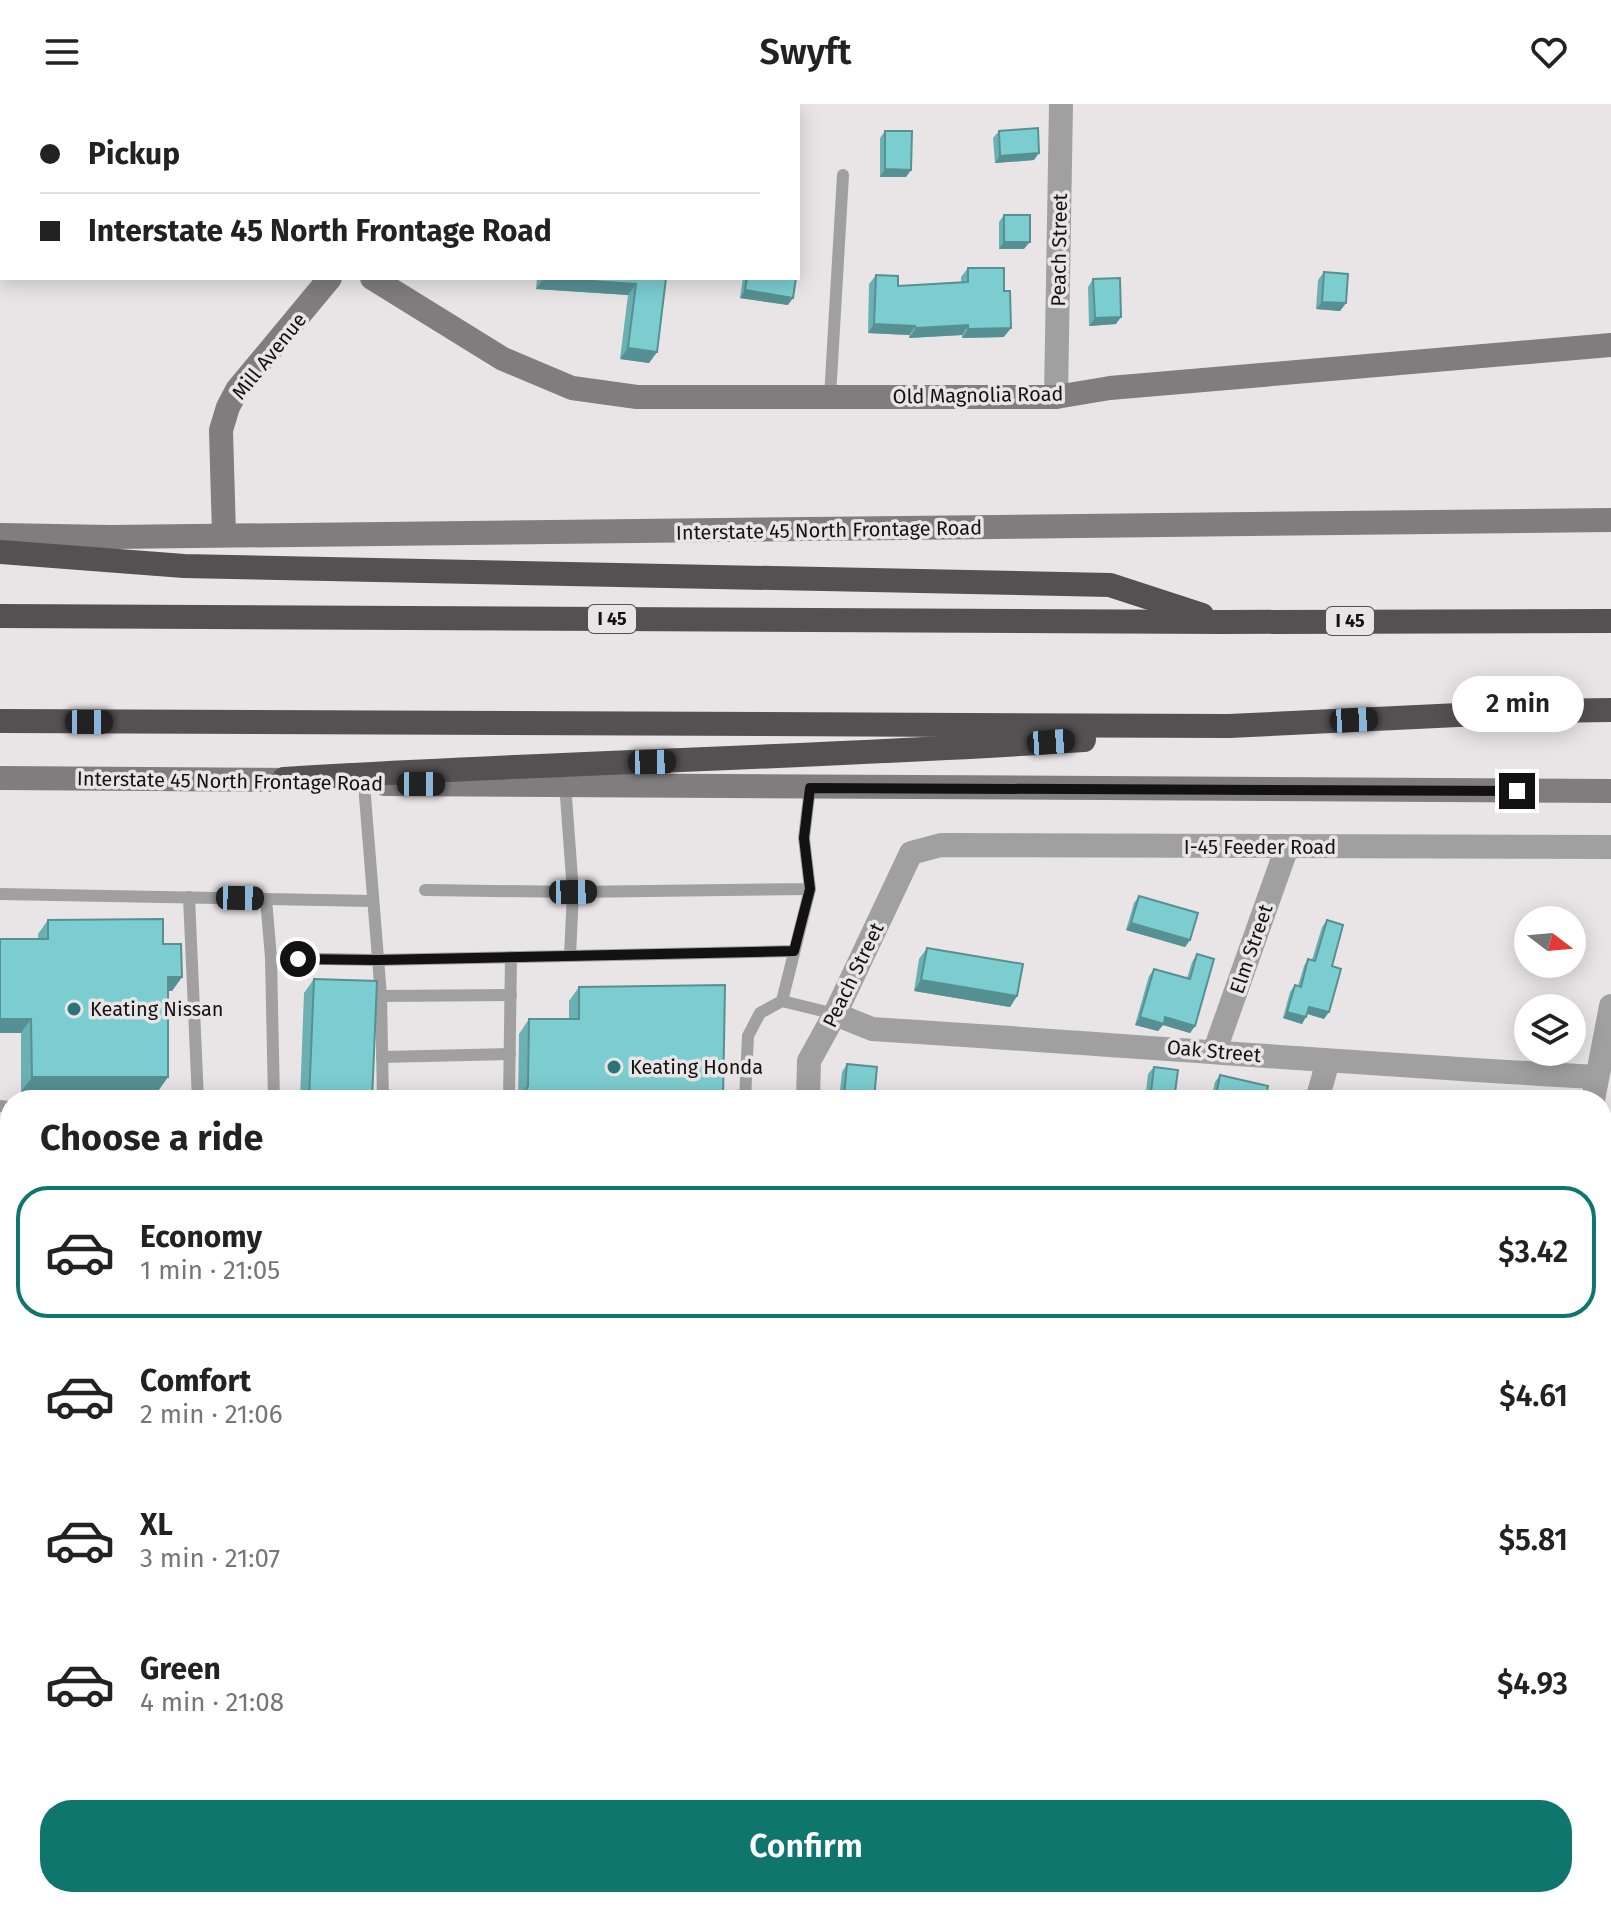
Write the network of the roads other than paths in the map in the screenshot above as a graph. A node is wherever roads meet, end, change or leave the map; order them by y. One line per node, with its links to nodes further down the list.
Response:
1 (1061, 104): 7 (street, Peach Street)
2 (843, 175): 6 (lane)
3 (328, 280): 10 (main road, Mill Avenue)
4 (375, 280): 6 (main road, Old Magnolia Road)
5 (1611, 345): 7 (main road, Old Magnolia Road)
6 (830, 397): 7 (main road, Old Magnolia Road)
7 (1056, 397)
8 (1608, 520): 10 (main road, Interstate 45 North Frontage Road)
9 (0, 535): 10 (main road, Interstate 45 North Frontage Road)
10 (224, 535)
11 (0, 552): 14 (highway)
12 (0, 616): 14 (highway, I 45)
13 (1611, 621): 14 (highway, I 45)
14 (1223, 622)
15 (1611, 710): 17 (highway)
16 (0, 721): 17 (highway)
17 (1229, 726): 19 (highway)
18 (0, 778): 19 (main road, Interstate 45 North Frontage Road)
19 (284, 779): 21 (main road, Interstate 45 North Frontage Road)
20 (565, 783): 21 (main road, Interstate 45 North Frontage Road); 22 (main road, Interstate 45 North Frontage Road); 29 (lane)
21 (364, 784): 33 (lane)
22 (810, 788): 23 (main road, Interstate 45 North Frontage Road); 27 (lane)
23 (1611, 791)
24 (1287, 847): 25 (street, I-45 Feeder Road); 26 (street, I-45 Feeder Road); 44 (street, Elm Street)
25 (1611, 847)
26 (911, 853): 43 (street, Peach Street)
27 (810, 889): 29 (lane); 34 (lane)
28 (425, 890): 29 (lane)
29 (573, 892): 35 (lane)
30 (0, 894): 31 (lane)
31 (189, 897): 32 (lane); 49 (lane)
32 (266, 899): 33 (lane); 37 (lane)
33 (373, 901): 38 (lane)
34 (794, 951): 35 (lane); 41 (lane)
35 (570, 956): 36 (lane)
36 (511, 957): 38 (lane); 39 (lane)
37 (271, 958): 38 (lane); 50 (lane)
38 (377, 960): 40 (lane)
39 (511, 995): 40 (lane); 45 (lane)
40 (381, 996): 46 (lane)
41 (782, 1001): 43 (lane); 53 (lane)
42 (1611, 1006): 48 (street)
43 (835, 1014): 44 (street, Oak Street); 54 (street, Peach Street)
44 (1215, 1050): 47 (street, Oak Street)
45 (510, 1054): 46 (lane); 52 (lane)
46 (382, 1057): 51 (lane)
47 (1328, 1061): 48 (street, Oak Street); 55 (street)
48 (1594, 1088)
49 (198, 1090)
50 (274, 1090)
51 (383, 1090)
52 (509, 1090)
53 (745, 1090)
54 (808, 1090)
55 (1320, 1090)

